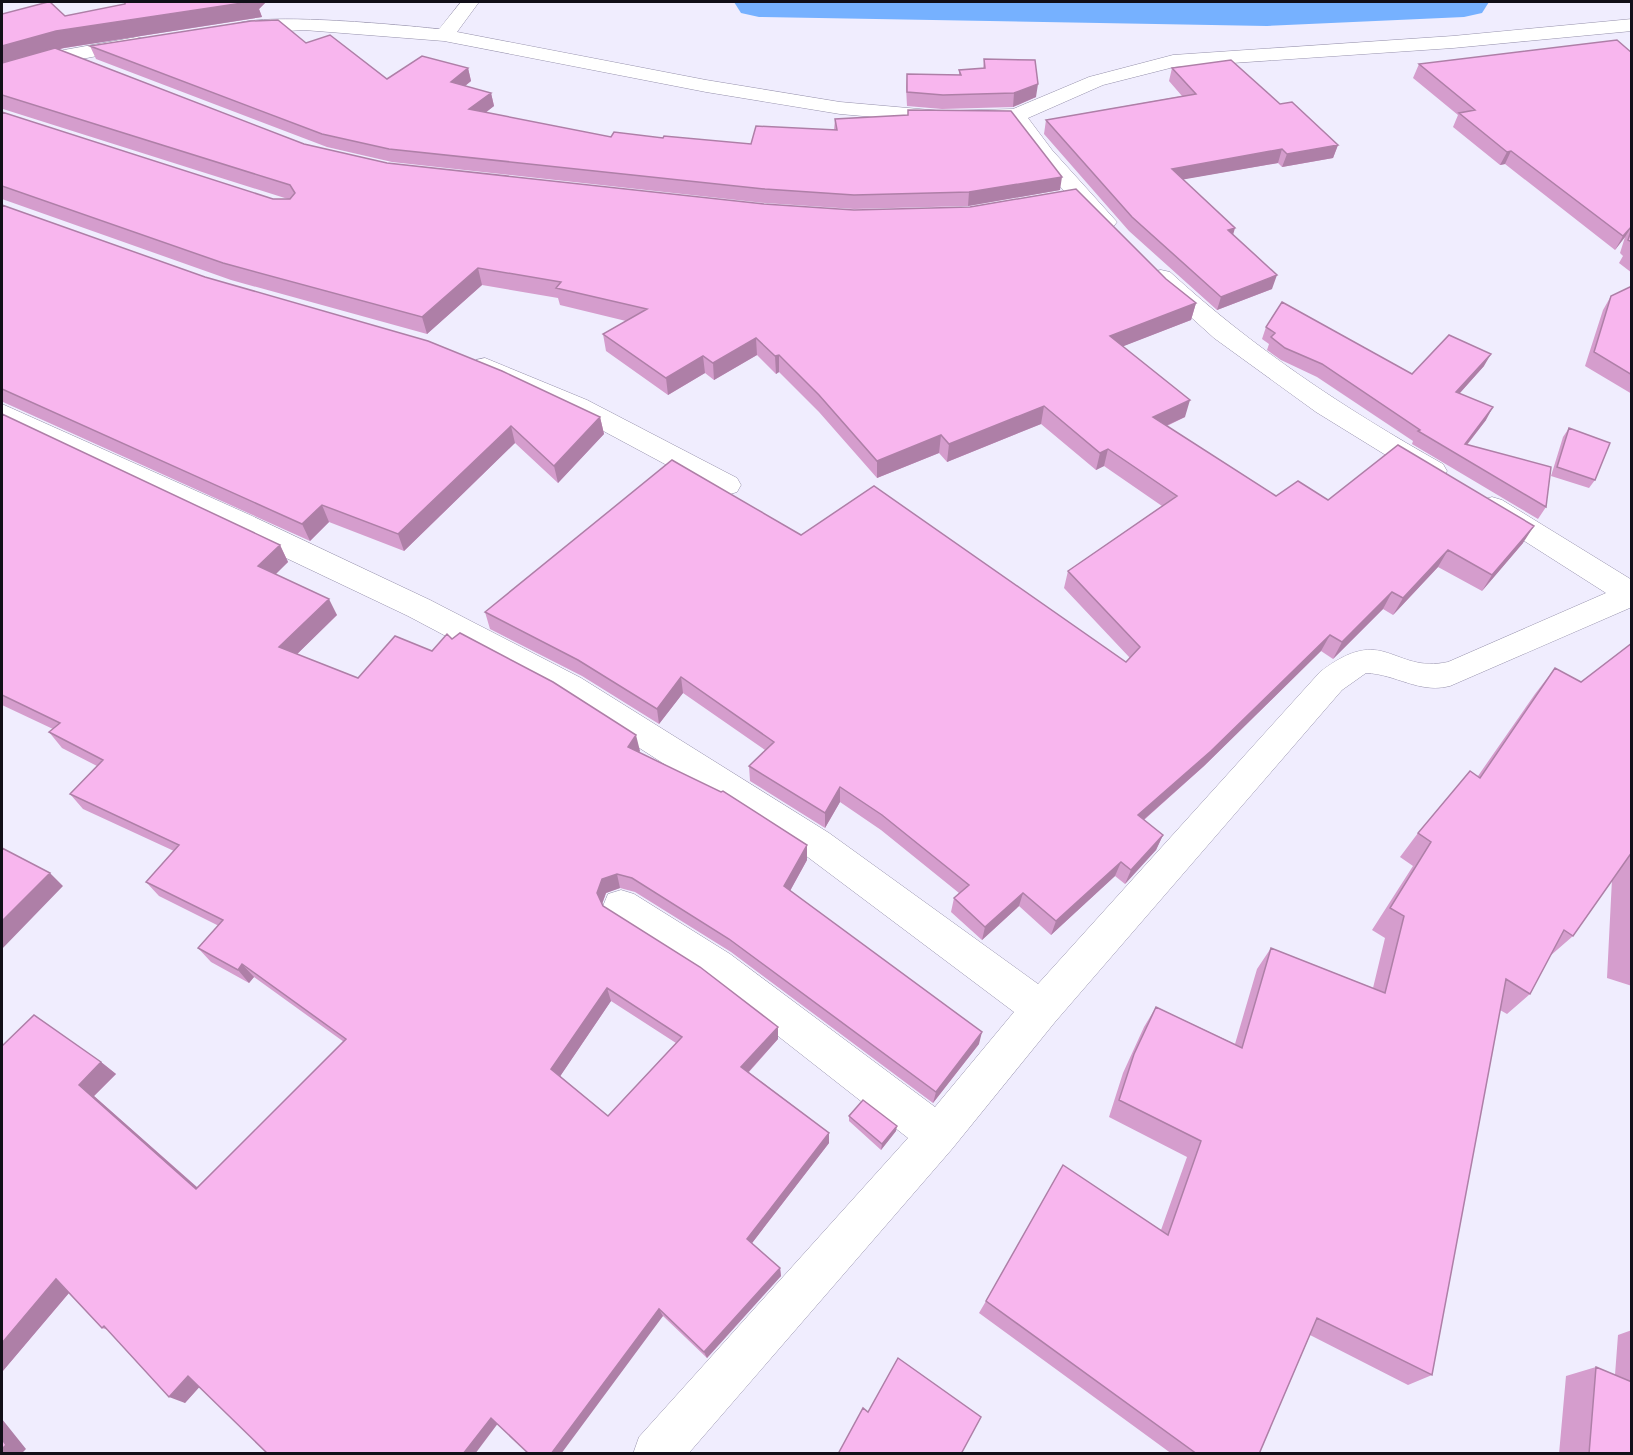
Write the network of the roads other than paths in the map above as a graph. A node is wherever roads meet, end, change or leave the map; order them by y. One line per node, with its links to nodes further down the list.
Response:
1 (470, 2): 4 (street)
2 (1632, 25): 9 (street)
3 (220, 31): 4 (street)
4 (444, 35): 9 (street)
5 (152, 41): 6 (street)
6 (64, 56): 7 (street); 8 (street)
7 (97, 69)
8 (2, 73)
9 (1016, 114): 10 (street)
10 (1121, 238)
11 (1146, 263): 15 (street)
12 (460, 357): 14 (street)
13 (2, 413): 17 (street)
14 (727, 484)
15 (1631, 594): 17 (street)
16 (621, 906): 18 (street)
17 (1041, 1009): 18 (street)
18 (938, 1135): 19 (street)
19 (656, 1454)

